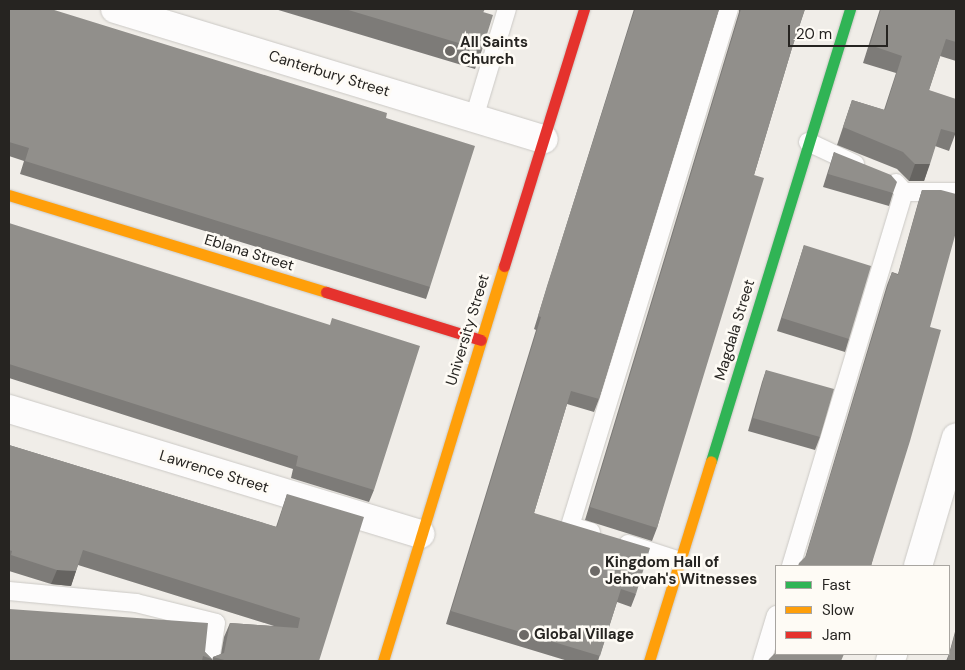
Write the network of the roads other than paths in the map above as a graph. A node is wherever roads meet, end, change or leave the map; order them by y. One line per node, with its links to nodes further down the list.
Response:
1 (115, 9): 6 (street, Canterbury Street)
2 (507, 9): 6 (lane)
3 (584, 9): 7 (street, University Street)
4 (730, 9): 17 (lane)
5 (850, 9): 8 (street, Magdala Street)
6 (474, 118): 7 (street, Canterbury Street)
7 (544, 139): 12 (street, University Street)
8 (808, 142): 9 (lane); 17 (street, Magdala Street)
9 (904, 192): 10 (lane); 18 (lane)
10 (956, 192)
11 (9, 195): 12 (street, Eblana Street)
12 (481, 340): 16 (street, University Street)
13 (9, 409): 16 (street, Lawrence Street)
14 (956, 438): 15 (street)
15 (952, 467): 19 (street)
16 (420, 534): 23 (street, University Street)
17 (680, 561): 24 (street, Magdala Street)
18 (791, 565)
19 (918, 565)
20 (9, 591): 22 (lane)
21 (775, 618): 25 (lane)
22 (210, 661)
23 (383, 661)
24 (649, 661)
25 (762, 661)

